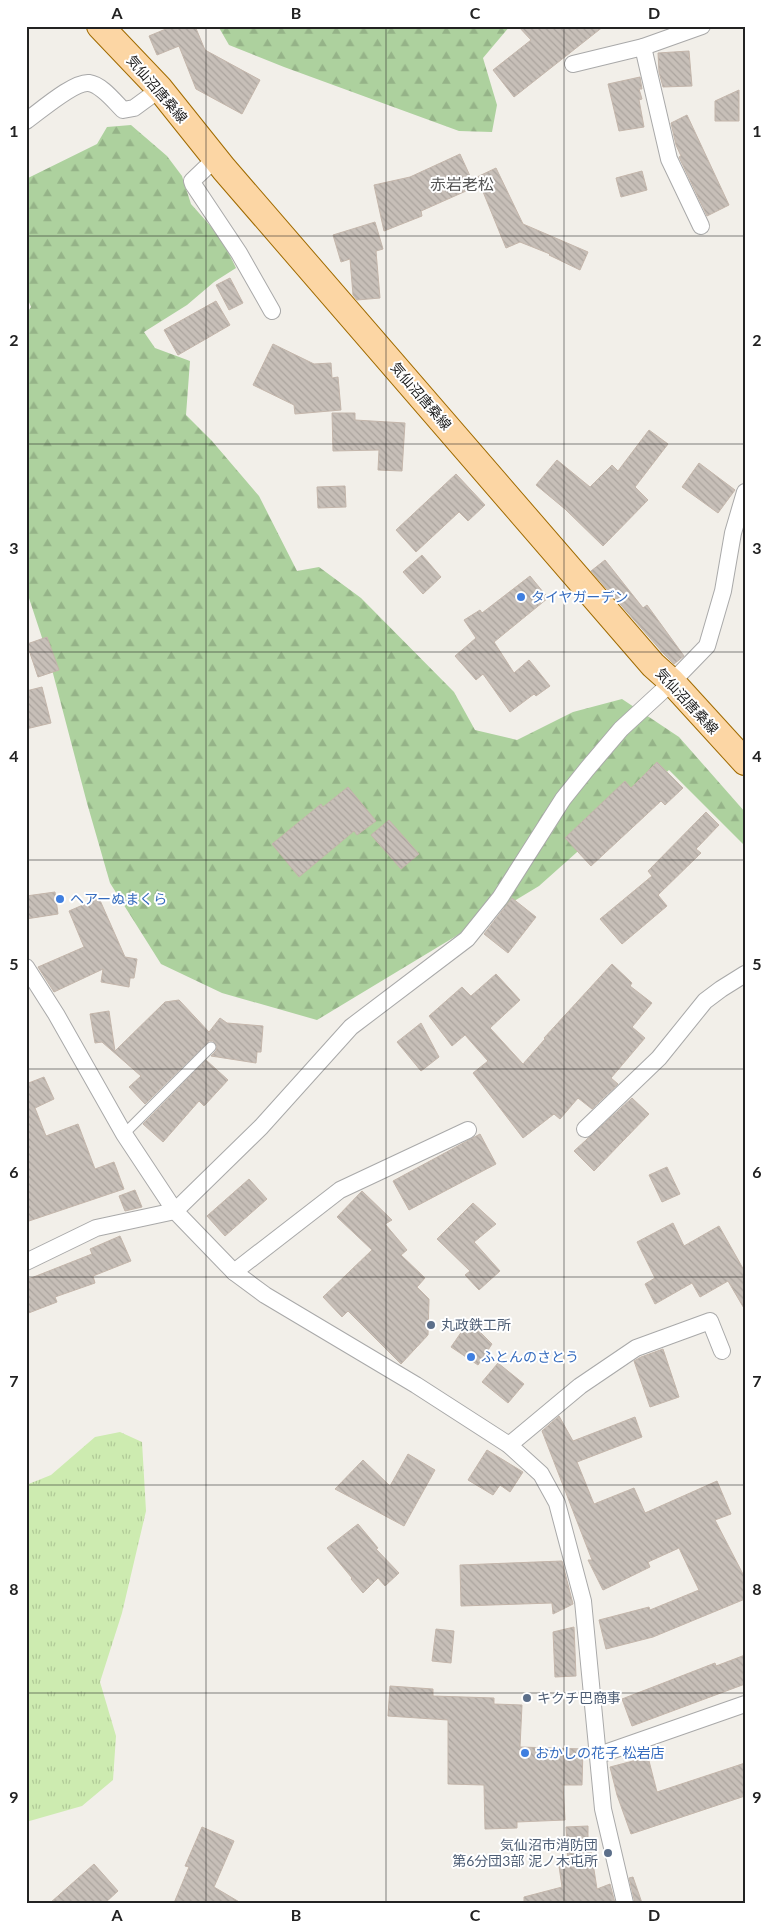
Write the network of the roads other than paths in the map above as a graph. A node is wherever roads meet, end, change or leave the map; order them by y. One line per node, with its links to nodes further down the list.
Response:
1 (100, 26): 5 (main road, 気仙沼唐桑線)
2 (702, 26): 3 (street)
3 (643, 47): 4 (street); 8 (street)
4 (573, 64)
5 (160, 89): 6 (street); 7 (main road, 気仙沼唐桑線)
6 (26, 121)
7 (215, 159): 9 (street); 11 (main road, 気仙沼唐桑線)
8 (701, 226)
9 (272, 311)
10 (745, 492): 11 (street)
11 (672, 682): 12 (main road, 気仙沼唐桑線); 19 (street)
12 (745, 762)
13 (26, 967): 18 (street)
14 (745, 974): 16 (street)
15 (211, 1047): 18 (lane)
16 (585, 1129)
17 (468, 1130): 21 (street)
18 (124, 1134): 19 (street)
19 (175, 1211): 20 (street); 21 (street)
20 (26, 1262)
21 (234, 1272): 23 (street)
22 (722, 1351): 23 (street)
23 (509, 1445): 25 (street)
24 (745, 1704): 25 (street)
25 (599, 1755): 26 (street)
26 (625, 1903)

